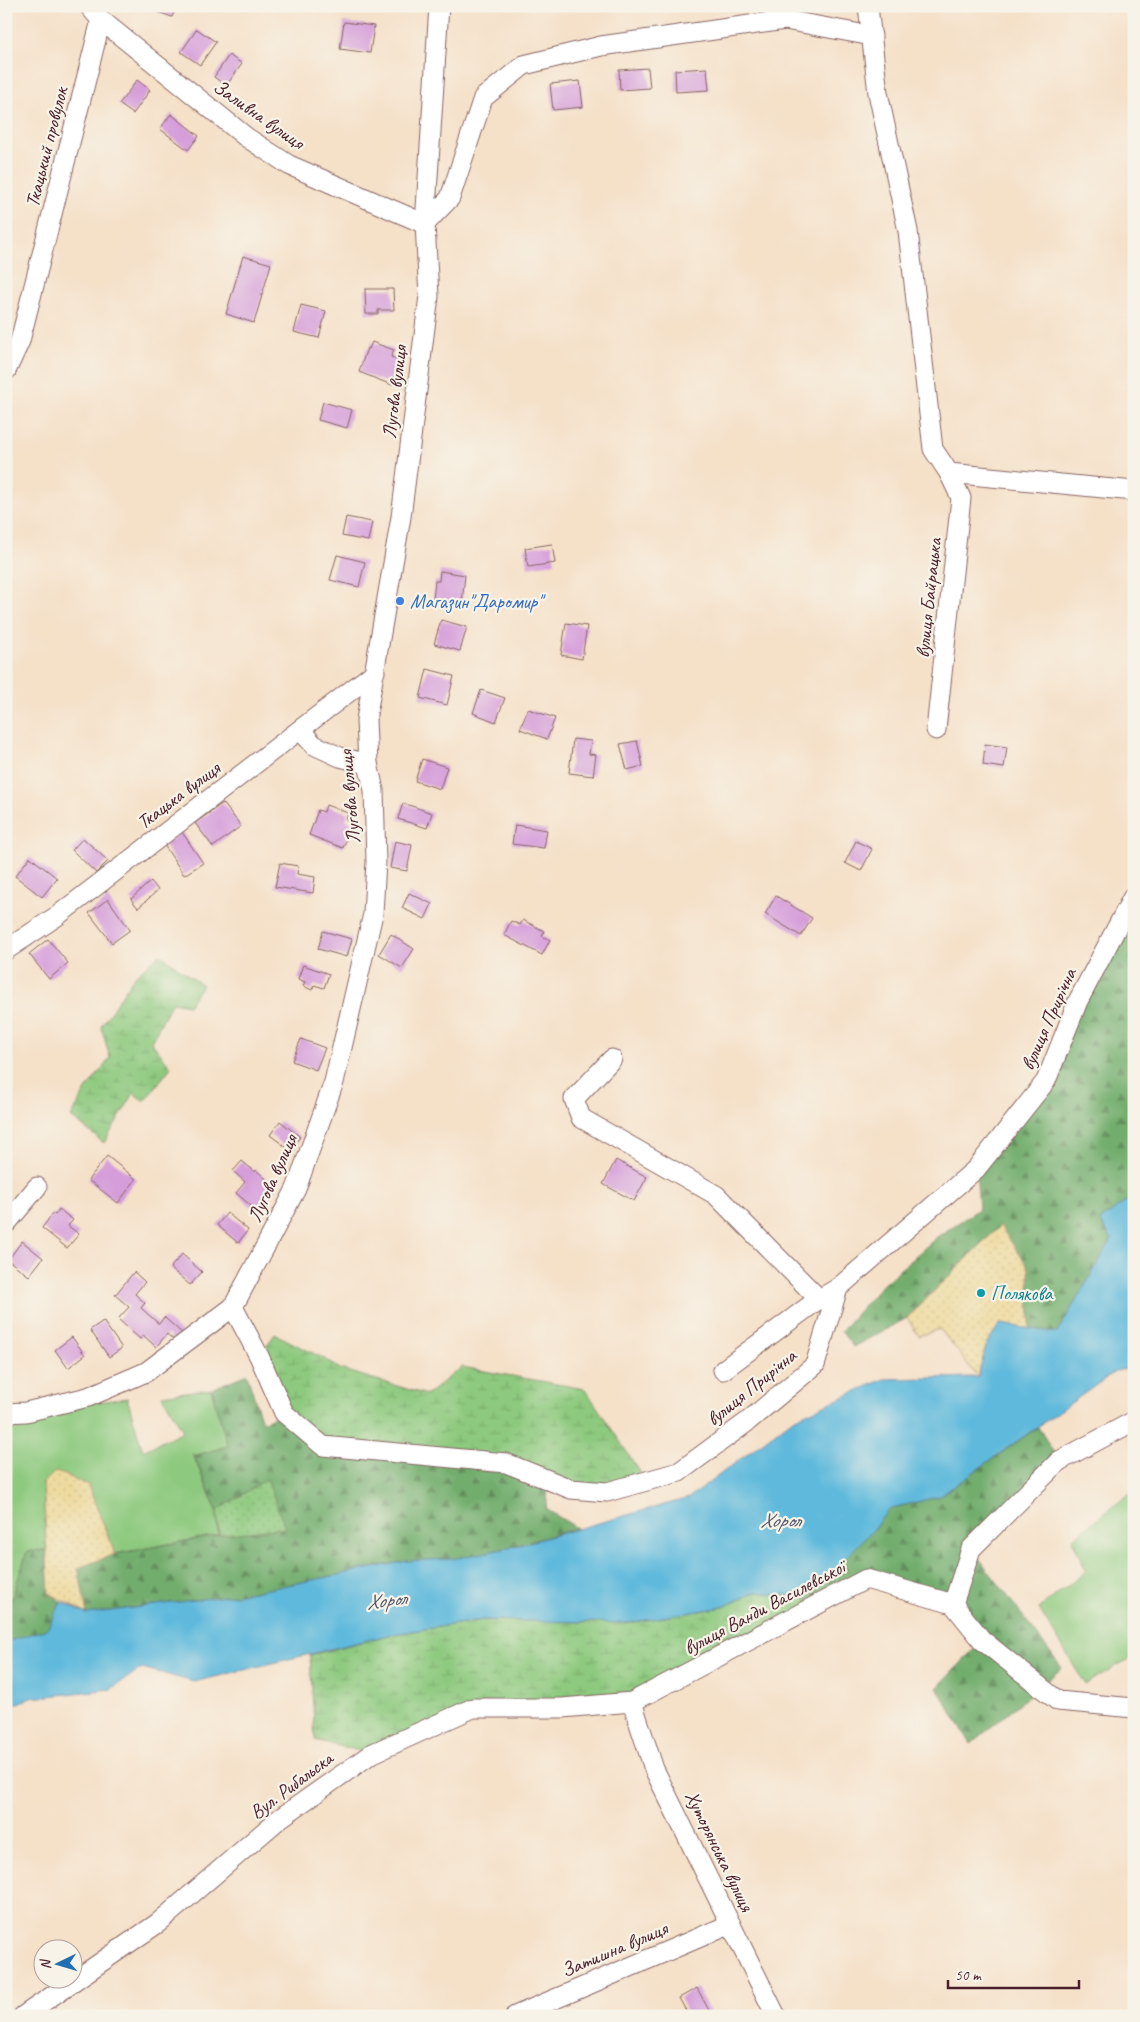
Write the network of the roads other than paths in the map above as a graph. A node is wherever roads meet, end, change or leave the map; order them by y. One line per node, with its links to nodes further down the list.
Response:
1 (438, 6): 5 (street, Лугова вулиця)
2 (868, 6): 4 (street, вулиця Байрацька)
3 (95, 13): 5 (street, Заливна вулиця); 6 (street, Ткацький провулок)
4 (872, 36): 5 (street); 7 (street, вулиця Байрацька)
5 (425, 224): 9 (street, Лугова вулиця)
6 (6, 371)
7 (949, 473): 8 (street); 11 (street, вулиця Байрацька)
8 (1134, 491)
9 (375, 672): 10 (street, Ткацька вулиця); 12 (street, Лугова вулиця)
10 (300, 730): 12 (street); 14 (street, Ткацька вулиця)
11 (936, 730)
12 (368, 764): 20 (street, Лугова вулиця)
13 (1134, 895): 18 (street, вулиця Прирічна)
14 (6, 950)
15 (612, 1059): 19 (street)
16 (37, 1187): 17 (street)
17 (6, 1224)
18 (838, 1288): 19 (street); 20 (street, вулиця Прирічна)
19 (819, 1299): 21 (street)
20 (233, 1307): 22 (street, Лугова вулиця)
21 (723, 1370)
22 (6, 1413)
23 (1134, 1421): 24 (street)
24 (953, 1604): 25 (street, вулиця Ванди Василевської); 26 (street)
25 (632, 1702): 27 (street, Хуторянська вулиця); 28 (street, Вул. Рибальска)
26 (1134, 1708)
27 (731, 1924): 29 (street, Затишна вулиця); 30 (street, Хуторянська вулиця)
28 (23, 2016)
29 (515, 2016)
30 (776, 2016)

